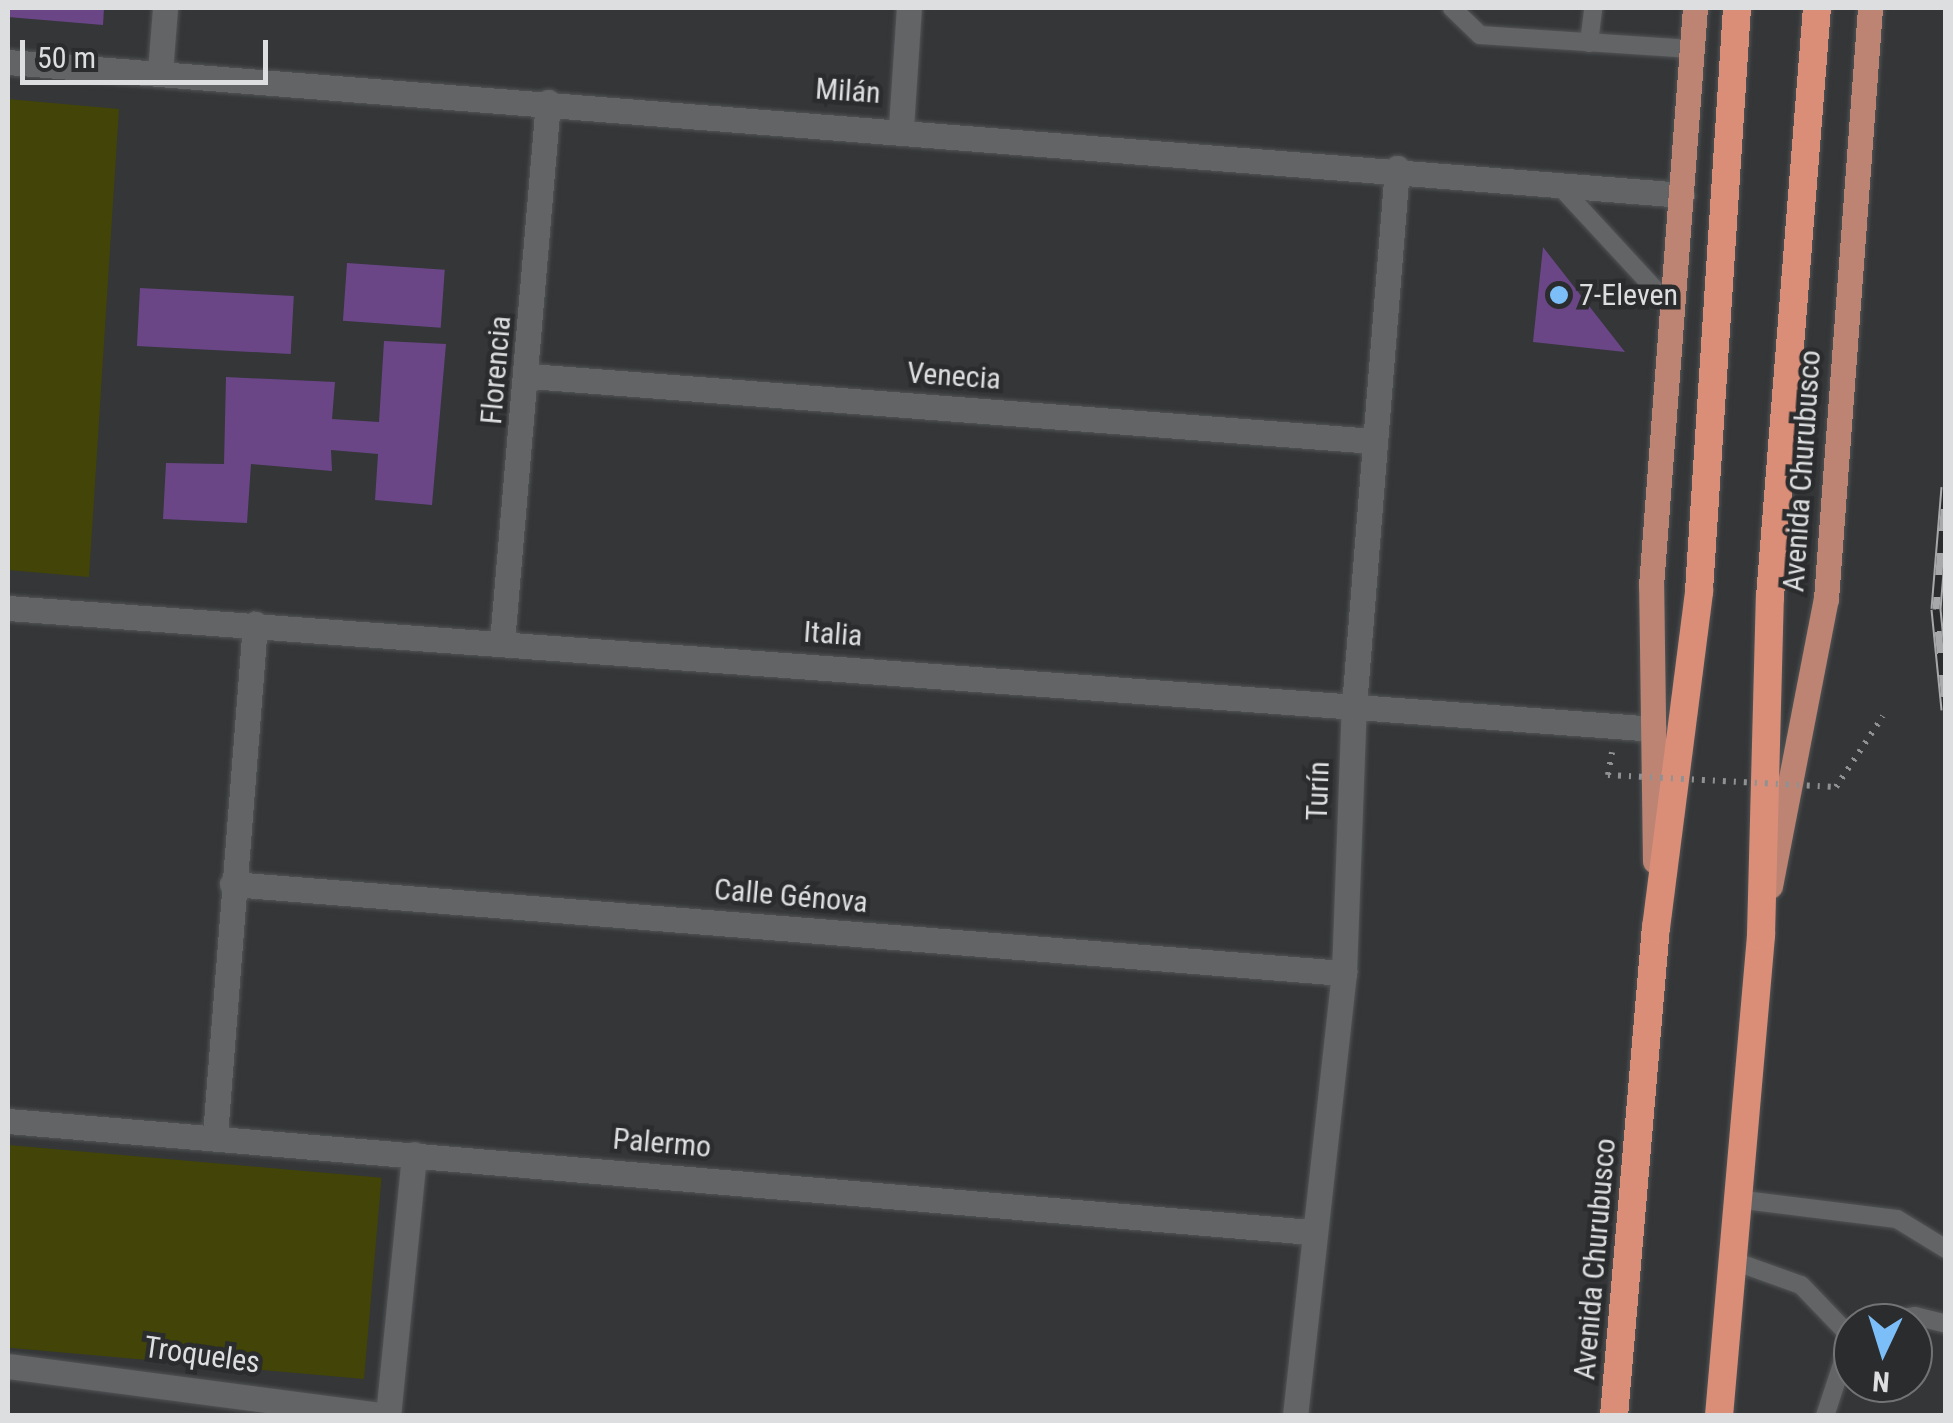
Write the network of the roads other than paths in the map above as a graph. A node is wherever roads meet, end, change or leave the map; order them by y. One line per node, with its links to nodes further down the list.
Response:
1 (164, 8): 12 (street)
2 (910, 8): 14 (street)
3 (1452, 8): 9 (lane)
4 (1593, 8): 9 (lane)
5 (1695, 8): 10 (main road, Avenida Churubusco)
6 (1737, 8): 27 (highway, Avenida Churubusco)
7 (1817, 8): 28 (highway, Avenida Churubusco)
8 (1870, 8): 28 (main road, Avenida Churubusco)
9 (1589, 43): 10 (lane)
10 (1692, 48): 17 (main road, Avenida Churubusco)
11 (8, 62): 12 (street, Milán)
12 (160, 72): 13 (street, Milán)
13 (548, 102): 14 (street, Milán); 19 (street, Florencia)
14 (901, 128): 15 (street, Milán)
15 (1397, 168): 16 (street, Milán); 20 (street, Turín)
16 (1553, 180): 17 (street, Milán); 18 (lane)
17 (1682, 195): 18 (main road, Avenida Churubusco)
18 (1675, 310): 25 (main road, Avenida Churubusco)
19 (529, 376): 20 (street, Venecia); 23 (street, Florencia)
20 (1373, 441): 24 (street, Turín)
21 (8, 608): 22 (street, Italia)
22 (255, 624): 23 (street, Italia); 26 (street)
23 (502, 642): 24 (street, Italia)
24 (1354, 706): 25 (street, Italia); 29 (street, Turín)
25 (1654, 729): 27 (main road, Avenida Churubusco)
26 (232, 884): 29 (street, Calle Génova); 31 (street)
27 (1656, 928): 42 (highway, Avenida Churubusco)
28 (1761, 935): 33 (highway, Avenida Churubusco)
29 (1344, 973): 34 (street, Turín)
30 (8, 1121): 31 (street, Palermo)
31 (215, 1135): 32 (street, Palermo)
32 (414, 1154): 34 (street, Palermo); 40 (street, Troqueles)
33 (1736, 1200): 35 (lane); 36 (highway, Avenida Churubusco)
34 (1311, 1232): 41 (street, Turín)
35 (1946, 1249)
36 (1731, 1260): 37 (lane); 43 (highway, Avenida Churubusco)
37 (1833, 1316)
38 (8, 1366): 40 (street, Troqueles)
39 (1833, 1392): 44 (lane)
40 (387, 1416)
41 (1295, 1416)
42 (1614, 1416)
43 (1719, 1416)
44 (1826, 1416)

